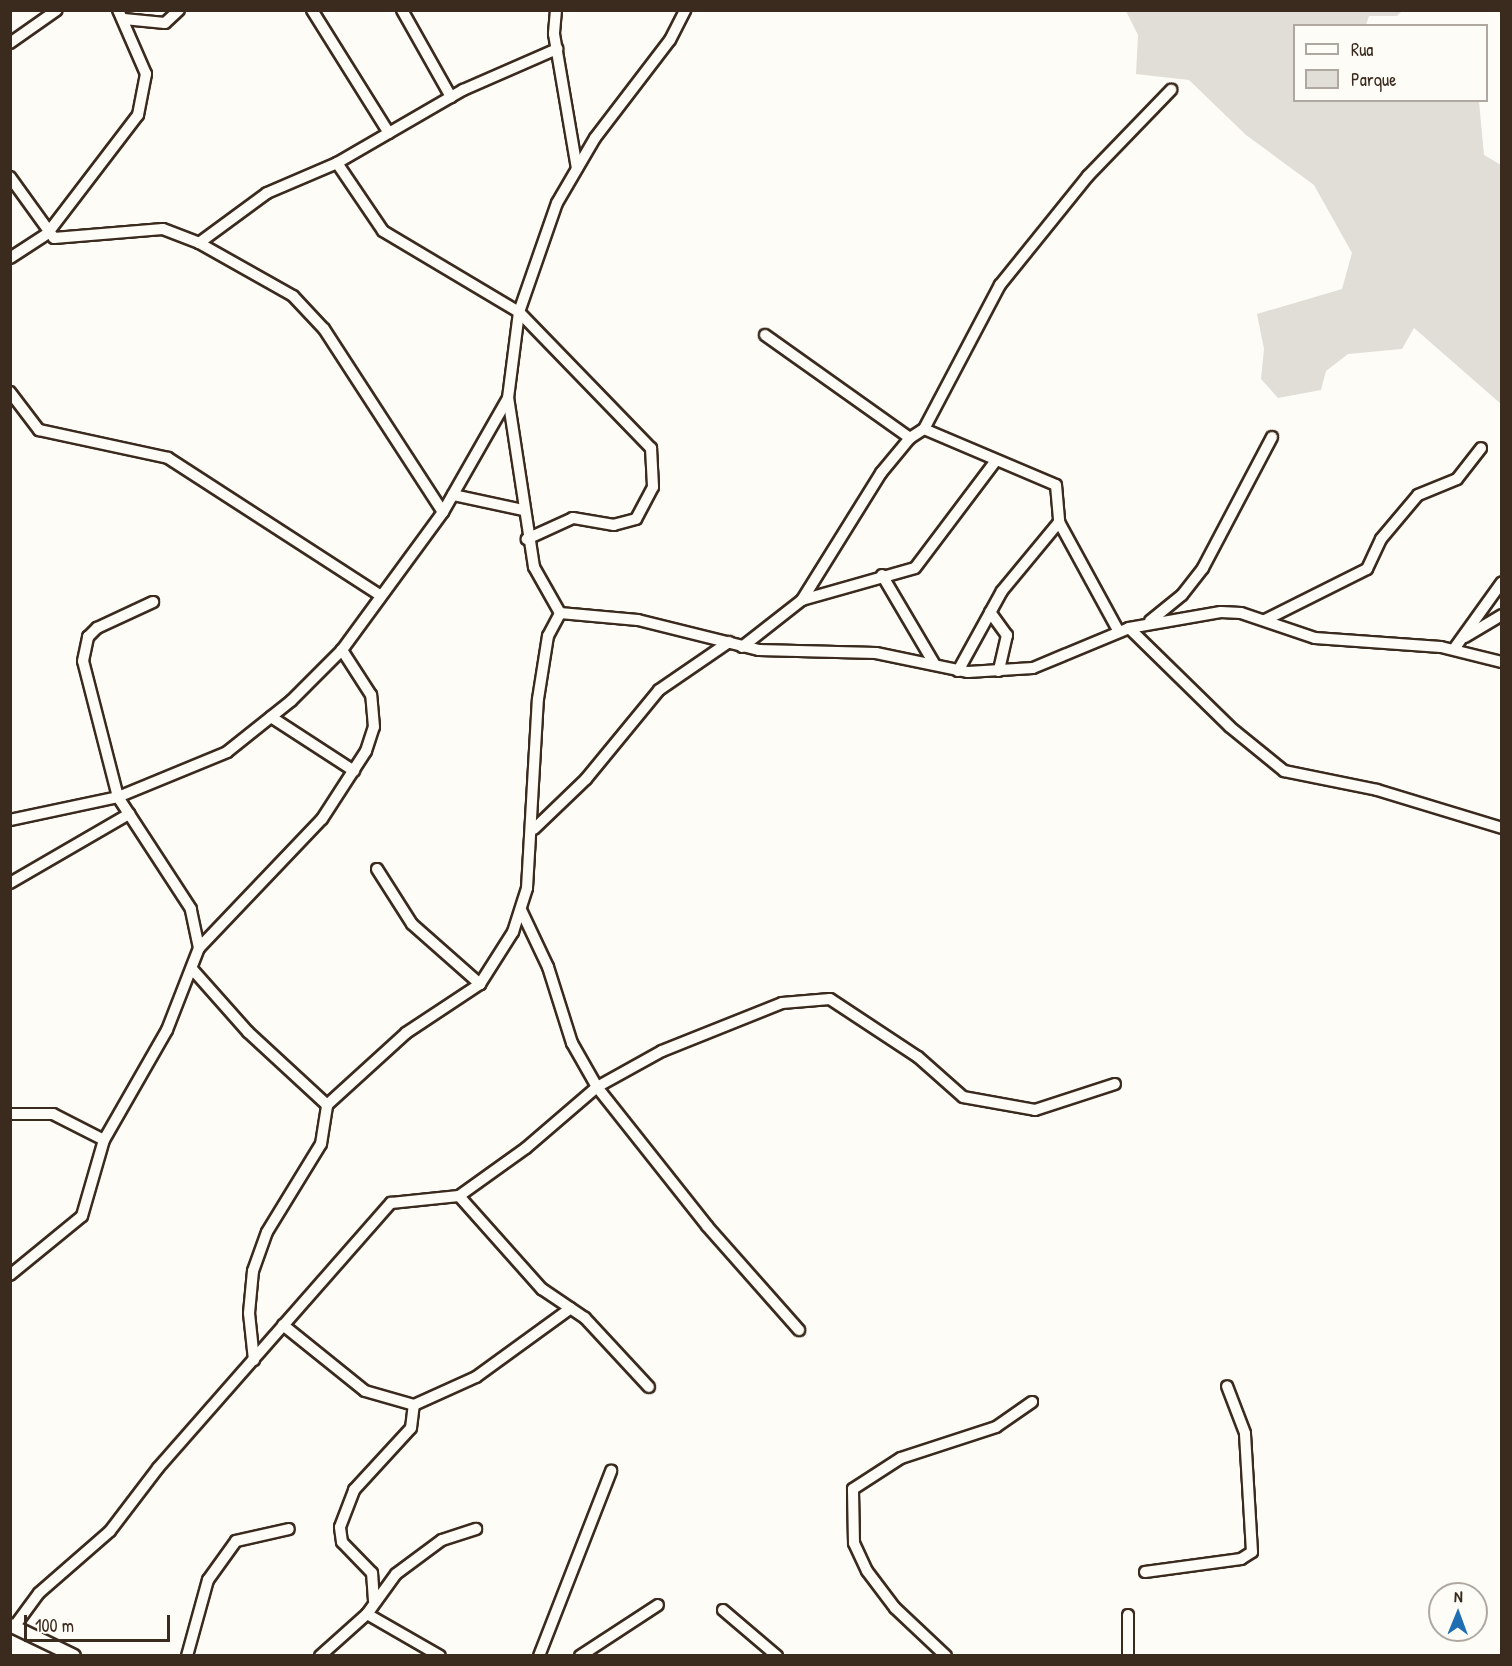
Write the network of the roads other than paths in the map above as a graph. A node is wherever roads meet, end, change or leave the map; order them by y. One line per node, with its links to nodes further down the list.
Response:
1 (57, 10): 8 (street)
2 (179, 10): 7 (street)
3 (312, 10): 12 (street)
4 (402, 10): 11 (street)
5 (556, 10): 9 (street)
6 (685, 10): 14 (street)
7 (121, 15): 16 (street)
8 (10, 43)
9 (557, 49): 11 (street); 14 (street)
10 (1171, 90): 23 (street)
11 (451, 97): 12 (street)
12 (389, 133): 13 (street)
13 (337, 163): 17 (street); 19 (street)
14 (577, 168): 19 (street)
15 (10, 177): 16 (street)
16 (47, 234): 17 (street); 18 (street)
17 (199, 243): 30 (street)
18 (10, 258)
19 (519, 312): 22 (street); 32 (street)
20 (765, 335): 25 (street)
21 (10, 392): 35 (street)
22 (508, 398): 28 (street); 29 (street)
23 (924, 429): 25 (street); 27 (street)
24 (1272, 437): 42 (street)
25 (910, 438): 36 (street)
26 (1481, 448): 41 (street)
27 (994, 462): 31 (street); 33 (street)
28 (453, 495): 29 (street); 30 (street)
29 (523, 510): 32 (street)
30 (443, 512): 35 (street)
31 (1059, 522): 38 (street); 43 (street)
32 (527, 539): 39 (street)
33 (882, 575): 36 (street); 50 (street)
34 (1502, 582): 44 (street)
35 (380, 595): 48 (street)
36 (802, 600): 46 (street)
37 (153, 602): 55 (street)
38 (990, 612): 51 (street); 52 (street)
39 (560, 614): 45 (street); 59 (street)
40 (1502, 615): 44 (street)
41 (1265, 620): 42 (street); 47 (street)
42 (1147, 623): 43 (street)
43 (1124, 630): 52 (street); 58 (street)
44 (1462, 638): 47 (street)
45 (729, 642): 46 (street); 59 (street)
46 (742, 647): 50 (street)
47 (1454, 649): 49 (street)
48 (342, 650): 53 (street); 54 (street)
49 (1502, 662)
50 (935, 665): 51 (street)
51 (958, 671): 52 (street)
52 (999, 671)
53 (271, 717): 54 (street); 55 (street)
54 (354, 771): 63 (street)
55 (118, 797): 56 (street); 57 (street)
56 (129, 814): 61 (street); 63 (street)
57 (10, 820)
58 (1502, 828)
59 (534, 829): 62 (street)
60 (376, 869): 65 (street)
61 (10, 883)
62 (521, 910): 65 (street); 67 (street)
63 (199, 948): 64 (street)
64 (193, 970): 68 (street); 70 (street)
65 (480, 984): 68 (street)
66 (1115, 1083): 67 (street)
67 (597, 1087): 71 (street); 75 (street)
68 (327, 1105): 76 (street)
69 (10, 1114): 70 (street)
70 (104, 1140): 72 (street)
71 (459, 1196): 73 (street); 74 (street)
72 (10, 1275)
73 (571, 1308): 78 (street); 80 (street)
74 (283, 1325): 76 (street); 80 (street)
75 (799, 1329)
76 (254, 1360): 90 (street)
77 (1227, 1386): 84 (street)
78 (650, 1387)
79 (1032, 1402): 98 (street)
80 (414, 1405): 85 (street)
81 (611, 1471): 95 (street)
82 (476, 1528): 85 (street)
83 (289, 1529): 92 (street)
84 (1145, 1572)
85 (374, 1601): 88 (street)
86 (658, 1605): 96 (street)
87 (723, 1610): 97 (street)
88 (367, 1614): 93 (street); 94 (street)
89 (1128, 1615): 99 (street)
90 (12, 1626): 91 (street)
91 (74, 1656)
92 (187, 1656)
93 (320, 1656)
94 (440, 1656)
95 (539, 1656)
96 (580, 1656)
97 (777, 1656)
98 (946, 1656)
99 (1128, 1656)

